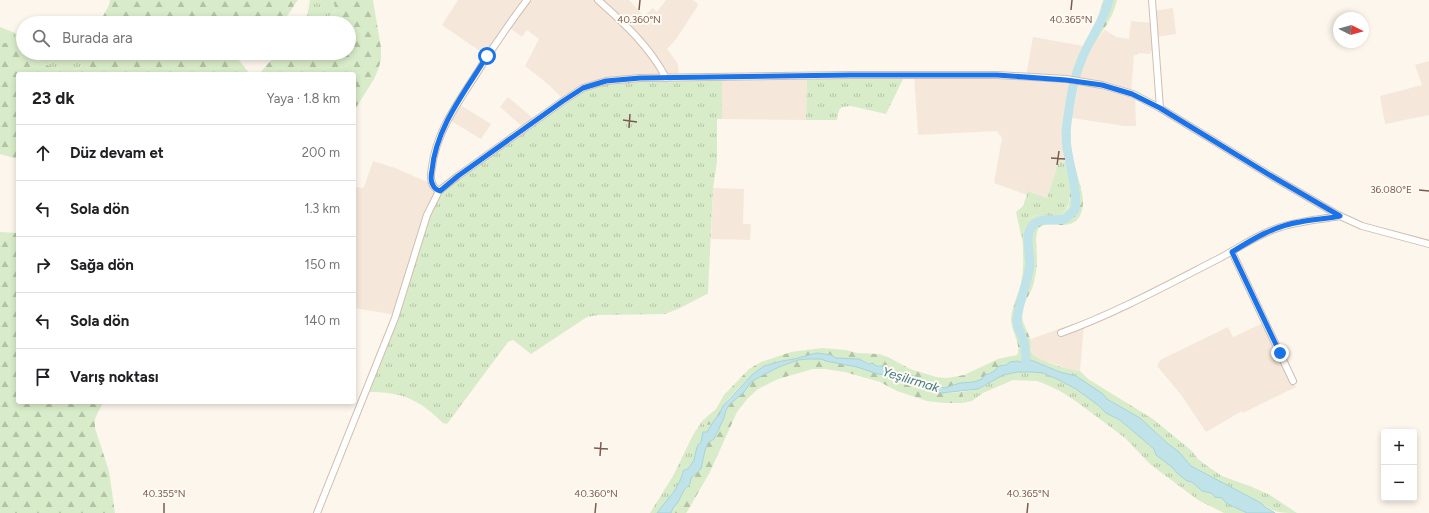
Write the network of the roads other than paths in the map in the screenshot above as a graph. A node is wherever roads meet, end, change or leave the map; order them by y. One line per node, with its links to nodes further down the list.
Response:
1 (527, 0): 6 (street)
2 (598, 0): 4 (street)
3 (1152, 0): 5 (street)
4 (666, 78): 5 (street); 6 (street)
5 (1160, 108): 7 (street)
6 (440, 191): 12 (street)
7 (1340, 216): 8 (street); 9 (street)
8 (1429, 244)
9 (1232, 252): 10 (street); 11 (street)
10 (1061, 333)
11 (1293, 381)
12 (317, 513)

